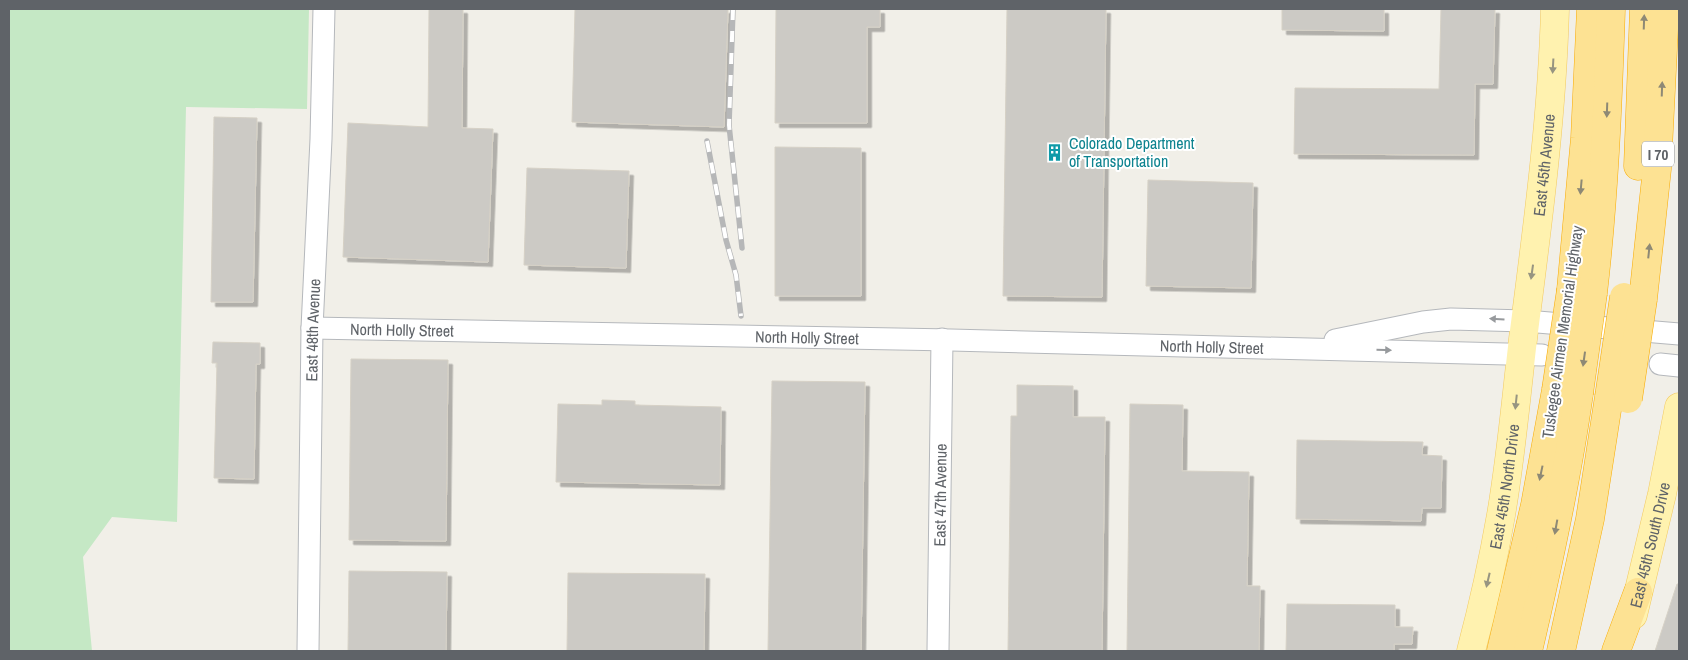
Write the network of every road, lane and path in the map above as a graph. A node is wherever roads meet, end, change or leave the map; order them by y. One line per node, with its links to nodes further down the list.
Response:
1 (324, 9): 12 (street, East 48th Avenue)
2 (1555, 9): 11 (main road, East 45th Avenue, one-way to 11)
3 (1591, 9): 8 (highway, Tuskegee Airmen Memorial Highway)
4 (1599, 9): 8 (highway)
5 (1611, 9): 9 (highway, one-way to 9)
6 (1644, 9): 10 (highway, one-way to 6)
7 (1665, 9): 10 (highway, I 70, one-way to 7)
8 (1585, 138): 9 (highway, Tuskegee Airmen Memorial Highway, one-way to 9)
9 (1582, 292): 17 (highway, Tuskegee Airmen Memorial Highway, one-way to 17, bridge)
10 (1634, 298): 20 (highway, I 70, bridge)
11 (1526, 321): 13 (street, North Holly Street); 15 (street, North Holly Street, one-way to 15); 16 (main road, East 45th North Drive)
12 (312, 328): 14 (street, North Holly Street); 21 (street, East 48th Avenue)
13 (1679, 334)
14 (942, 340): 15 (street, North Holly Street); 22 (street, East 47th Avenue)
15 (1300, 348): 16 (street, North Holly Street, one-way to 16)
16 (1532, 354): 23 (main road, East 45th North Drive, one-way to 23)
17 (1567, 392): 24 (highway, Tuskegee Airmen Memorial Highway, one-way to 24); 25 (highway, one-way to 25)
18 (1679, 407): 19 (main road, East 45th South Drive)
19 (1638, 592): 26 (highway); 27 (main road, East 45th South Drive)
20 (1568, 646)
21 (308, 651)
22 (938, 651)
23 (1471, 651)
24 (1501, 651)
25 (1528, 651)
26 (1616, 651)
27 (1626, 651)

